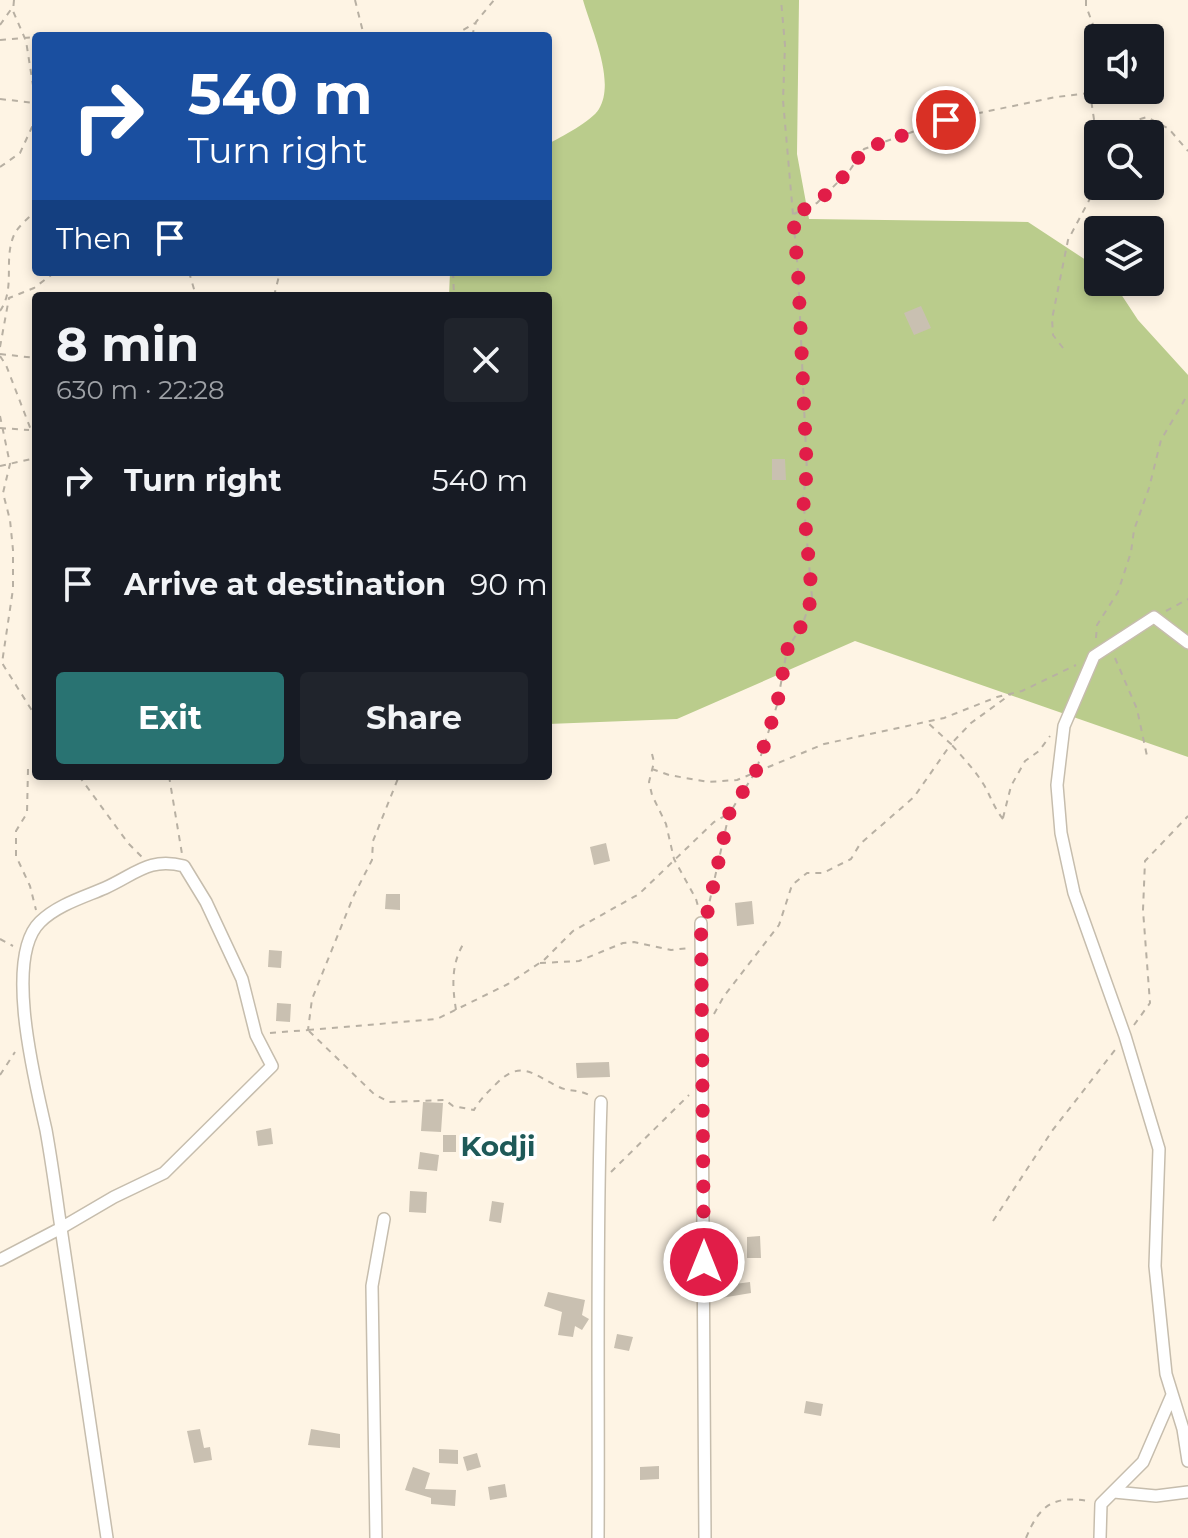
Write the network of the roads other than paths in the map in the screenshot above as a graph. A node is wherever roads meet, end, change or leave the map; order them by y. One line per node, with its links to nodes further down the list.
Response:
1 (1188, 643): 7 (street)
2 (701, 923): 14 (street)
3 (601, 1102): 13 (street)
4 (384, 1219): 12 (street)
5 (61, 1228): 5 (street); 6 (street); 11 (street)
6 (0, 1260)
7 (1172, 1395): 8 (street); 9 (street)
8 (1188, 1461)
9 (1114, 1492): 10 (street); 15 (street)
10 (1188, 1492)
11 (107, 1538)
12 (376, 1538)
13 (598, 1538)
14 (705, 1538)
15 (1100, 1538)

